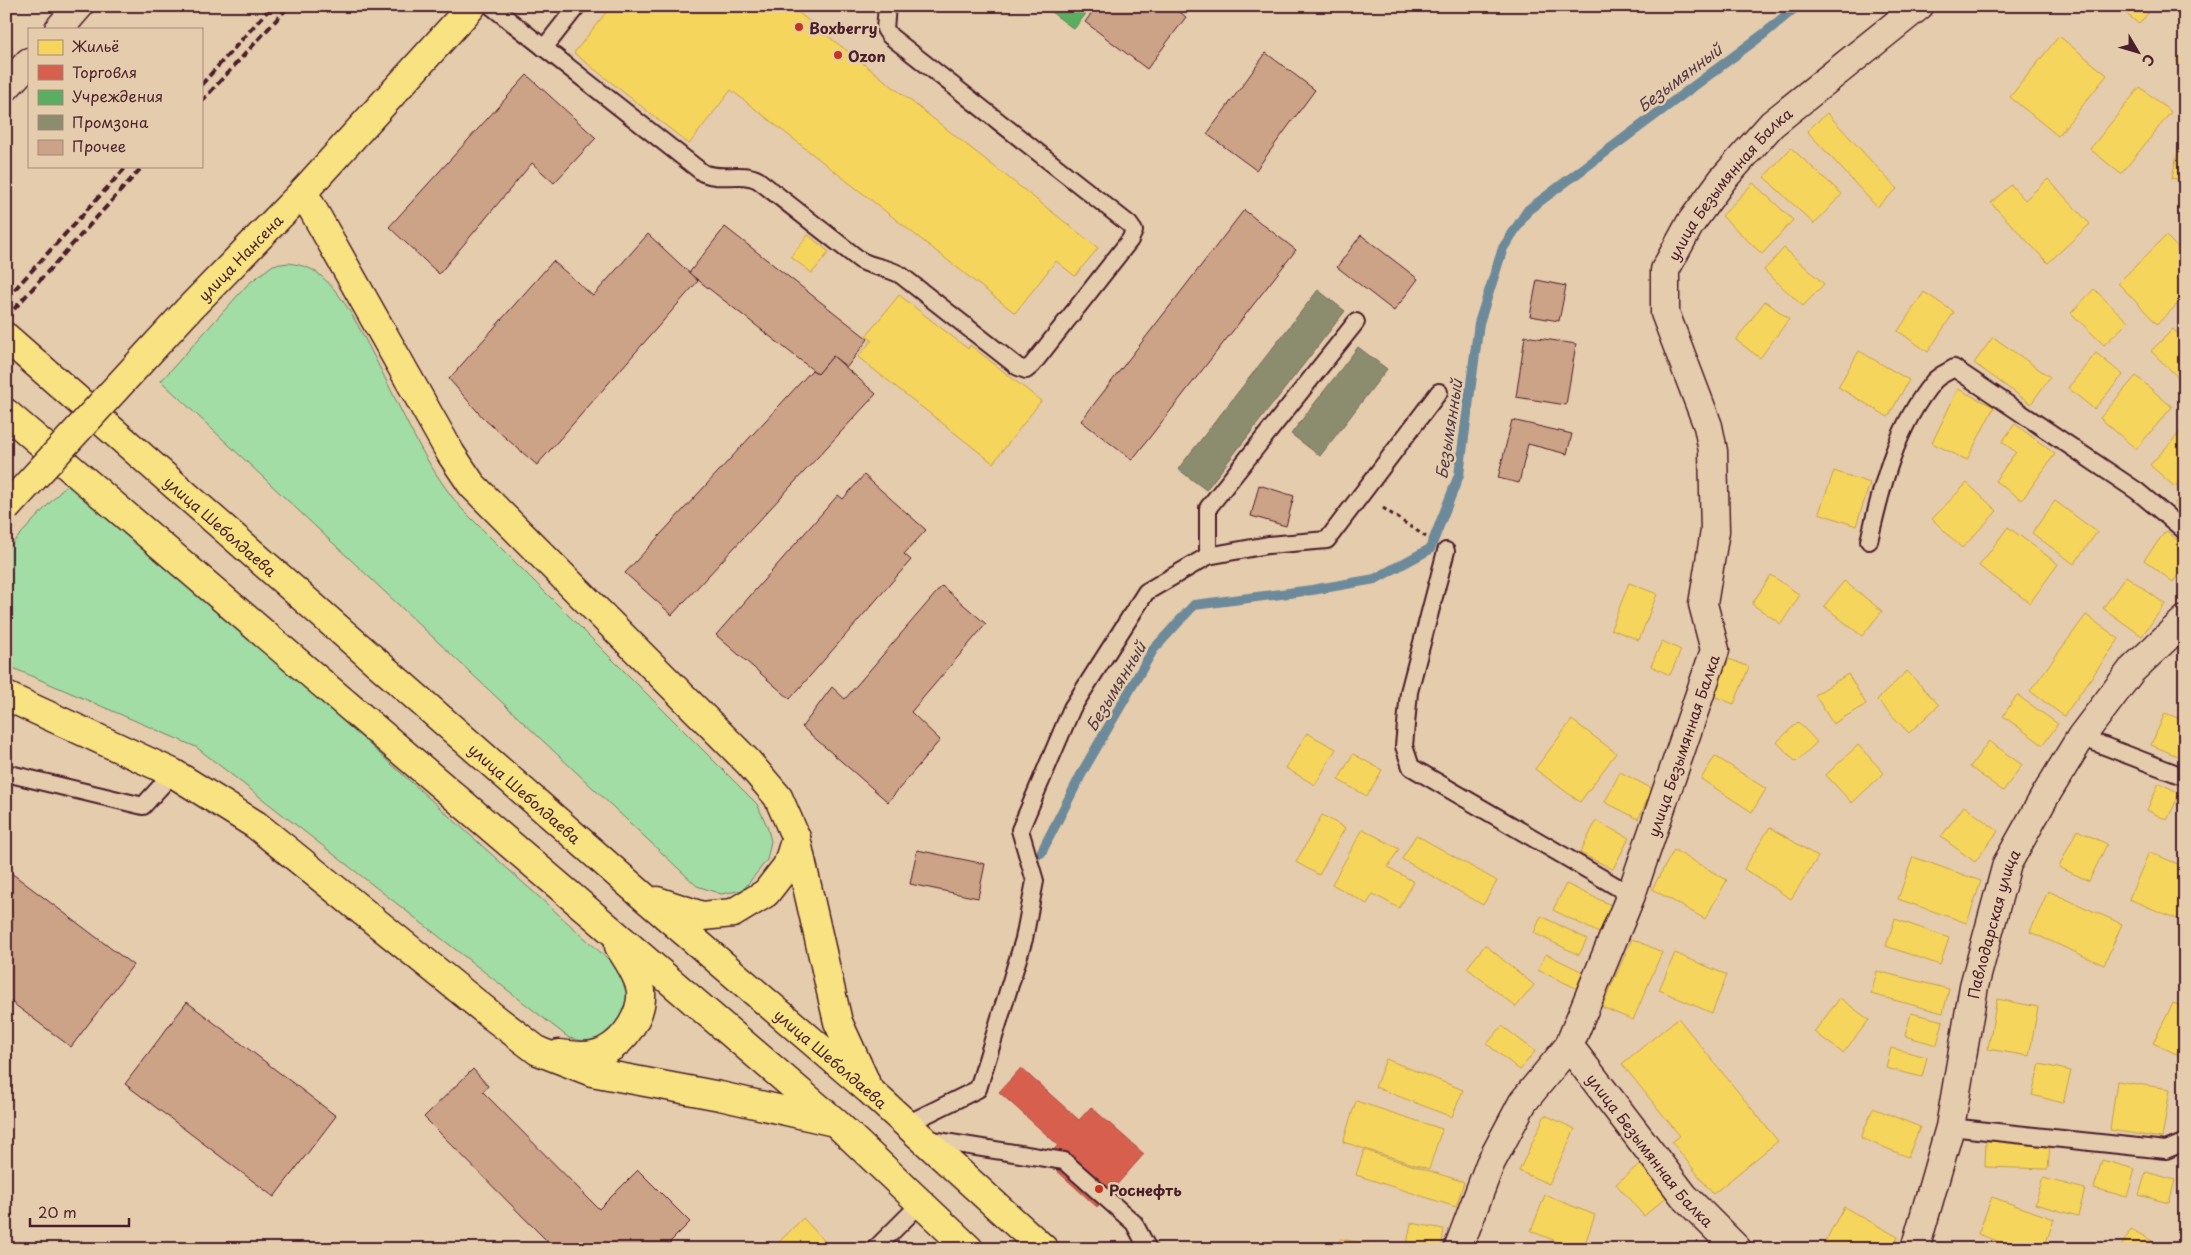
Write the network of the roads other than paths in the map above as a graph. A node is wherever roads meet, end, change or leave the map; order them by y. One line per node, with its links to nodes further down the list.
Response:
1 (79, 6): 7 (street)
2 (472, 6): 11 (main road, улица Нансена)
3 (491, 6): 8 (lane)
4 (577, 6): 8 (lane)
5 (887, 6): 8 (lane)
6 (1919, 6): 28 (street, улица Безымянная Балка)
7 (60, 28)
8 (544, 48)
9 (28, 63): 10 (street)
10 (6, 87)
11 (303, 192): 16 (main road, улица Нансена, bridge); 27 (main road)
12 (1356, 322): 20 (lane)
13 (6, 337): 29 (main road, улица Шеболдаева)
14 (1439, 392): 20 (lane)
15 (6, 413): 30 (main road)
16 (6, 508)
17 (2185, 532): 18 (lane)
18 (1869, 541)
19 (1446, 551): 28 (lane)
20 (1208, 556): 36 (lane)
21 (2185, 620): 23 (street, Павлодарская улица)
22 (6, 696): 25 (main road)
23 (2081, 737): 26 (lane); 35 (street, Павлодарская улица)
24 (6, 773): 25 (lane)
25 (173, 773): 32 (main road)
26 (2185, 777)
27 (796, 838): 29 (main road); 33 (main road)
28 (1632, 895): 31 (street, улица Безымянная Балка)
29 (644, 897): 33 (main road, улица Шеболдаева)
30 (612, 934): 32 (main road); 34 (main road)
31 (1569, 1046): 43 (street, улица Безымянная Балка); 44 (street, улица Безымянная Балка)
32 (538, 1051): 34 (main road)
33 (869, 1090): 36 (main road, улица Шеболдаева)
34 (835, 1122): 38 (main road)
35 (1950, 1127): 37 (lane); 45 (street, Павлодарская улица)
36 (916, 1132): 41 (main road, улица Шеболдаева); 42 (lane)
37 (2185, 1142)
38 (920, 1204): 39 (lane); 40 (main road)
39 (875, 1249)
40 (969, 1249)
41 (1044, 1249)
42 (1148, 1249)
43 (1458, 1249)
44 (1737, 1249)
45 (1915, 1249)

